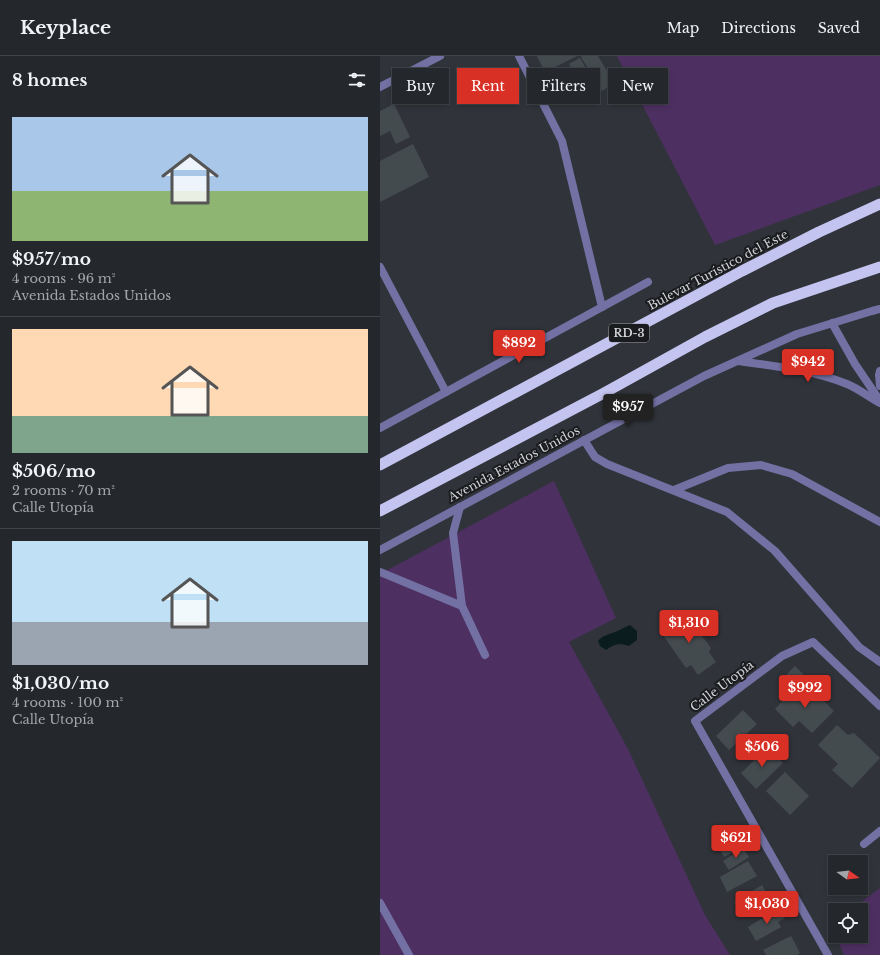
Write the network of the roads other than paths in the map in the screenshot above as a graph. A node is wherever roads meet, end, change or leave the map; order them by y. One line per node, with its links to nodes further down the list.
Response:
1 (440, 56): 3 (street)
2 (519, 56): 8 (street)
3 (380, 87)
4 (880, 204): 18 (highway, Bulevar Turístico del Este / RD-3)
5 (380, 267): 14 (street)
6 (880, 267): 21 (highway)
7 (648, 282): 8 (street)
8 (602, 307): 14 (street)
9 (880, 309): 10 (street, Avenida Estados Unidos)
10 (832, 323): 11 (street, Avenida Estados Unidos); 15 (street)
11 (737, 361): 15 (street); 17 (street, Avenida Estados Unidos)
12 (880, 371): 13 (street)
13 (880, 386)
14 (446, 392): 16 (street)
15 (880, 402)
16 (381, 425)
17 (584, 440): 19 (street); 20 (street, Avenida Estados Unidos)
18 (380, 465)
19 (674, 490): 22 (street); 27 (street)
20 (460, 507): 23 (street, Avenida Estados Unidos); 25 (street)
21 (380, 511)
22 (880, 522)
23 (380, 550)
24 (380, 572): 25 (street)
25 (462, 606): 26 (street)
26 (485, 655)
27 (880, 662)
28 (880, 706): 33 (street, Calle Utopía)
29 (880, 831): 30 (street)
30 (864, 844)
31 (380, 903): 32 (street)
32 (409, 955)
33 (828, 955)

